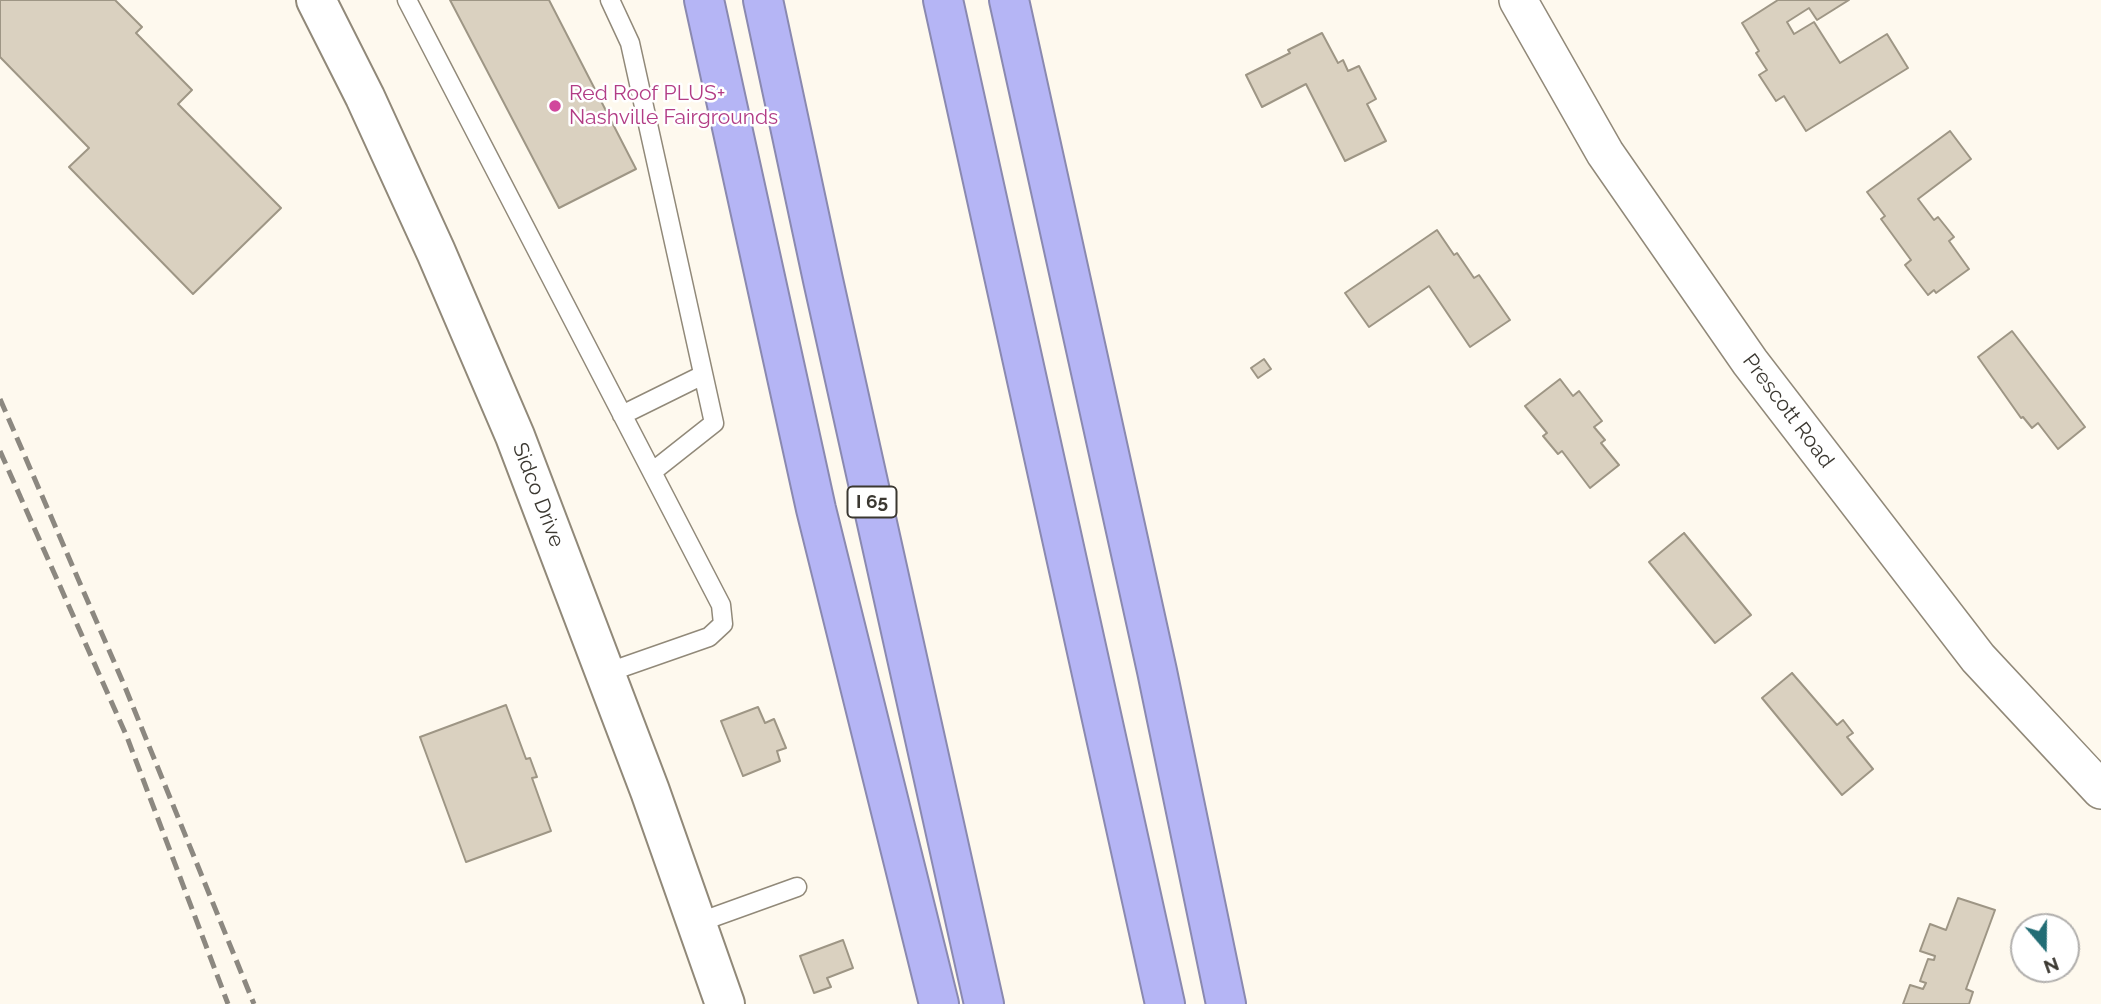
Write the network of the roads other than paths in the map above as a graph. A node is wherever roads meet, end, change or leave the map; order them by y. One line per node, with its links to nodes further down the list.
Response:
1 (316, 0): 12 (main road, Sidco Drive)
2 (407, 0): 10 (lane)
3 (610, 0): 9 (lane)
4 (704, 0): 17 (highway)
5 (763, 0): 18 (highway, I 65)
6 (943, 0): 19 (highway)
7 (1009, 0): 20 (highway)
8 (1518, 0): 13 (street, Prescott Road)
9 (703, 374): 10 (lane); 11 (lane)
10 (622, 415): 11 (lane)
11 (652, 472): 12 (lane)
12 (606, 673): 15 (main road, Sidco Drive)
13 (2101, 790)
14 (797, 887): 15 (lane)
15 (697, 923): 16 (main road, Sidco Drive)
16 (725, 1004)
17 (939, 1004)
18 (984, 1004)
19 (1165, 1004)
20 (1226, 1004)

